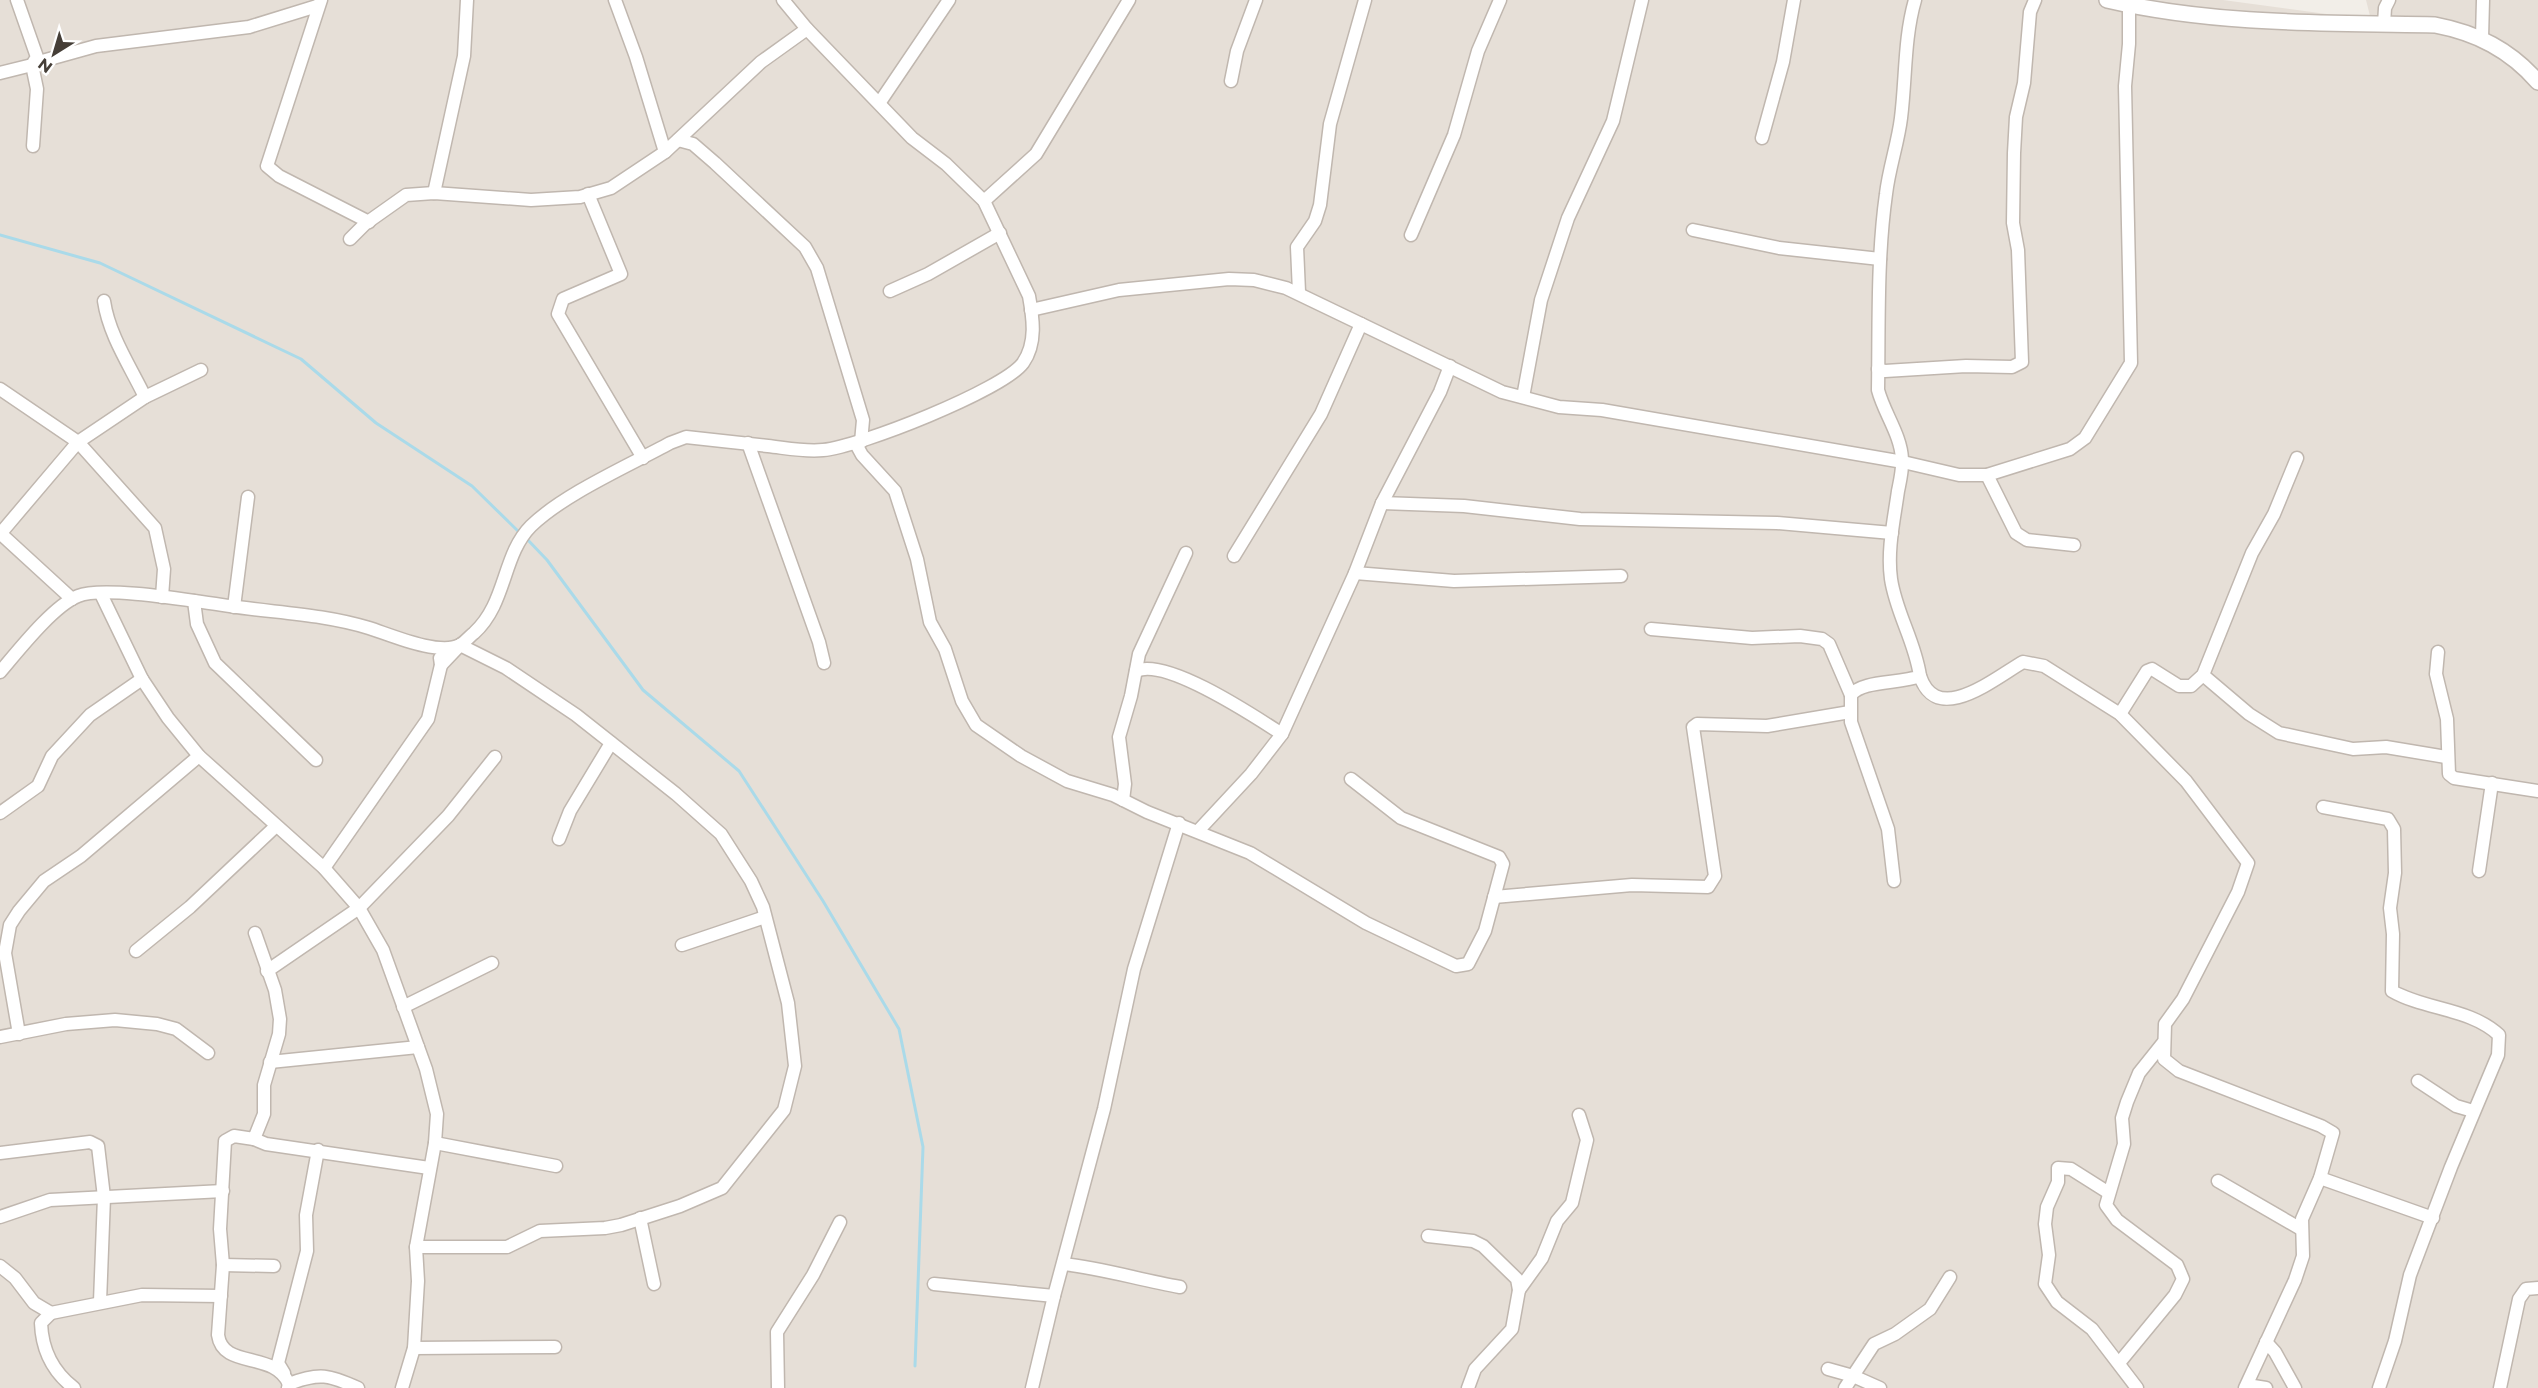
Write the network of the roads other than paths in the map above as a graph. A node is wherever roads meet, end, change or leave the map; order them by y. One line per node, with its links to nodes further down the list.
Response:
1 (17, 0): 22 (street)
2 (467, 0): 31 (street)
3 (615, 0): 30 (street)
4 (783, 0): 20 (street)
5 (949, 0): 26 (street)
6 (1129, 0): 33 (street)
7 (1256, 0): 25 (street)
8 (1365, 0): 41 (street)
9 (1500, 0): 37 (street)
10 (1642, 0): 50 (street)
11 (1794, 0): 27 (street)
12 (1915, 0): 39 (street)
13 (2035, 0): 46 (street)
14 (2108, 0): 18 (street)
15 (2389, 0): 19 (street)
16 (2483, 0): 21 (street)
17 (319, 3): 22 (street); 34 (street)
18 (2129, 5): 19 (street); 57 (street)
19 (2384, 24): 21 (street)
20 (807, 29): 26 (street); 28 (street)
21 (2482, 38): 24 (street)
22 (34, 64): 23 (street); 29 (street)
23 (0, 73)
24 (2537, 78)
25 (1231, 81)
26 (880, 102): 33 (street)
27 (1762, 138)
28 (678, 140): 30 (street); 53 (street)
29 (33, 146)
30 (665, 152): 32 (street)
31 (434, 193): 32 (street); 34 (street)
32 (588, 194): 54 (street)
33 (984, 201): 36 (street)
34 (369, 222): 38 (street)
35 (1692, 231): 39 (street)
36 (1000, 233): 40 (street); 43 (street)
37 (1411, 235)
38 (350, 239)
39 (1880, 259): 46 (street)
40 (890, 291)
41 (1299, 292): 43 (street); 44 (street)
42 (104, 302): 49 (street)
43 (1032, 310): 53 (street)
44 (1361, 324): 45 (street); 64 (street)
45 (1450, 366): 50 (street); 59 (street)
46 (1878, 369): 56 (street)
47 (201, 370): 49 (street)
48 (0, 389): 51 (street)
49 (145, 397): 51 (street)
50 (1523, 397): 56 (street)
51 (78, 442): 60 (street); 68 (street)
52 (748, 443): 53 (street); 54 (street); 76 (street)
53 (859, 443): 95 (street)
54 (643, 458): 73 (street)
55 (2297, 458): 80 (street)
56 (1903, 462): 57 (street); 61 (street)
57 (1987, 475): 62 (street)
58 (248, 497): 71 (street)
59 (1382, 503): 61 (street); 65 (street)
60 (0, 533): 69 (street)
61 (1892, 533): 81 (street)
62 (2074, 545)
63 (1186, 553): 78 (street)
64 (1234, 556)
65 (1355, 573): 66 (street); 86 (street)
66 (1621, 576)
67 (101, 594): 68 (street); 69 (street); 82 (street)
68 (162, 597): 70 (street)
69 (72, 599): 79 (street)
70 (194, 602): 71 (street); 91 (street)
71 (234, 607): 74 (street)
72 (1651, 629): 83 (street)
73 (460, 645): 74 (street); 77 (street); 87 (street)
74 (438, 648): 77 (street)
75 (2438, 652): 90 (street)
76 (824, 663)
77 (441, 665): 102 (street)
78 (1136, 670): 86 (street); 95 (street)
79 (0, 672)
80 (2203, 675): 85 (street); 90 (street)
81 (1920, 676): 83 (street); 85 (street)
82 (142, 679): 88 (street); 97 (street)
83 (1851, 694): 84 (street)
84 (1850, 712): 104 (street); 105 (street)
85 (2120, 714): 116 (street)
86 (1282, 734): 100 (street)
87 (611, 743): 101 (street); 107 (street)
88 (200, 756): 99 (street); 114 (street)
89 (495, 757): 106 (street)
90 (2446, 757): 93 (street)
91 (316, 760)
92 (1351, 779): 105 (street)
93 (2492, 783): 94 (street); 103 (street)
94 (2538, 791)
95 (1123, 800): 98 (street)
96 (2324, 807): 121 (street)
97 (0, 813)
98 (1179, 824): 100 (street); 141 (street)
99 (275, 827): 102 (street); 110 (street)
100 (1198, 831): 105 (street)
101 (559, 839)
102 (324, 868): 106 (street)
103 (2479, 871)
104 (1894, 880)
105 (1494, 897)
106 (359, 908): 112 (street); 113 (street)
107 (765, 917): 109 (street); 135 (street)
108 (255, 933): 112 (street)
109 (682, 945)
110 (136, 951)
111 (492, 963): 113 (street)
112 (267, 972): 119 (street)
113 (403, 1008): 117 (street)
114 (19, 1034): 115 (street); 118 (street)
115 (0, 1037)
116 (2163, 1043): 129 (street); 132 (street)
117 (418, 1047): 119 (street); 124 (street)
118 (208, 1053)
119 (270, 1062): 123 (street)
120 (2418, 1081): 121 (street)
121 (2473, 1111): 136 (street)
122 (1579, 1115): 150 (street)
123 (254, 1139): 125 (street); 131 (street)
124 (435, 1143): 127 (street); 128 (street)
125 (318, 1150): 128 (street); 161 (street)
126 (0, 1153): 133 (street)
127 (556, 1166)
128 (429, 1167): 140 (street)
129 (2320, 1178): 136 (street); 138 (street)
130 (2218, 1181): 138 (street)
131 (223, 1191): 133 (street); 142 (street)
132 (2109, 1193): 158 (street); 158 (street)
133 (104, 1197): 134 (street); 153 (street)
134 (0, 1217)
135 (640, 1218): 140 (street); 146 (street)
136 (2433, 1218): 174 (street)
137 (840, 1222): 166 (street)
138 (2301, 1229): 155 (street)
139 (1428, 1236): 150 (street)
140 (416, 1247): 157 (street)
141 (1063, 1264): 148 (street); 152 (street)
142 (223, 1265): 144 (street); 151 (street)
143 (0, 1266): 154 (street)
144 (274, 1266)
145 (1950, 1277): 160 (street)
146 (654, 1284)
147 (934, 1284): 152 (street)
148 (1180, 1287)
149 (2538, 1288): 175 (street)
150 (1519, 1290): 168 (street)
151 (222, 1296): 153 (street); 161 (street)
152 (1054, 1296): 167 (street)
153 (100, 1302): 154 (street)
154 (51, 1312): 163 (street)
155 (2266, 1342): 162 (street); 173 (street)
156 (555, 1347): 157 (street)
157 (414, 1348): 165 (street)
158 (2119, 1363): 171 (street)
159 (1828, 1369): 160 (street)
160 (1853, 1376): 169 (street); 170 (street)
161 (288, 1383): 164 (street)
162 (2246, 1387): 172 (street)
163 (74, 1388)
164 (358, 1388)
165 (402, 1388)
166 (778, 1388)
167 (1032, 1388)
168 (1468, 1388)
169 (1845, 1388)
170 (1880, 1388)
171 (2137, 1388)
172 (2266, 1388)
173 (2295, 1388)
174 (2379, 1388)
175 (2500, 1388)

